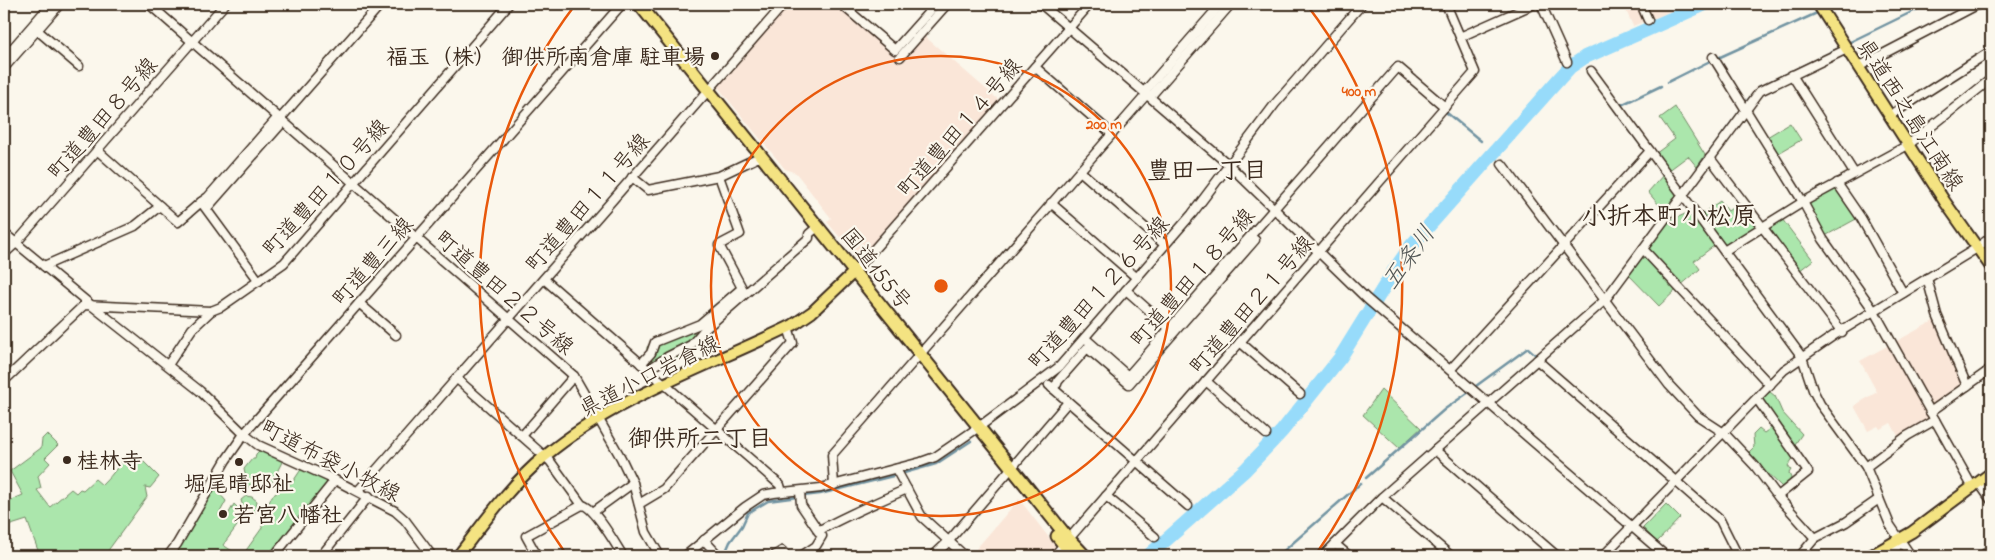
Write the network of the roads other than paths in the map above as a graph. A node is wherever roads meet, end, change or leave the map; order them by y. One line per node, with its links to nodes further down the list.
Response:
1 (51, 4): 36 (street)
2 (60, 4): 29 (street)
3 (149, 4): 31 (street, 町道豊田２２号線)
4 (225, 4): 31 (street, 町道豊田８号線)
5 (381, 4): 51 (street)
6 (509, 4): 64 (street, 町道豊田１０号線)
7 (622, 4): 76 (street, 町道豊三線)
8 (634, 4): 46 (highway, 国道155号)
9 (639, 4): 46 (highway, 国道155号)
10 (784, 4): 46 (street, 町道豊田１１号線)
11 (841, 4): 34 (street)
12 (936, 4): 34 (street)
13 (947, 4): 34 (street)
14 (1041, 4): 28 (street)
15 (1090, 4): 28 (street, 町道豊田１４号線)
16 (1221, 4): 47 (street)
17 (1231, 4): 47 (street)
18 (1362, 4): 59 (street, 町道豊田１２６号線)
19 (1446, 4): 30 (street)
20 (1534, 4): 30 (street)
21 (1541, 4): 37 (street)
22 (1641, 4): 27 (street)
23 (1818, 4): 32 (main road, 県道西之島江南線)
24 (1979, 4): 40 (street)
25 (1986, 4): 26 (street)
26 (1991, 11)
27 (1648, 20)
28 (1069, 28): 39 (street, 町道豊田１４号線); 47 (street)
29 (37, 30): 38 (street); 41 (street)
30 (1460, 37): 48 (street, 町道豊田２１号線)
31 (192, 42): 51 (street, 町道豊田２２号線); 54 (street, 町道豊田８号線)
32 (1847, 49): 40 (main road, 県道西之島江南線); 43 (street)
33 (1991, 51): 50 (street)
34 (898, 54)
35 (1713, 57): 49 (street)
36 (4, 58)
37 (1567, 62)
38 (78, 66)
39 (1035, 67): 52 (street); 87 (street, 町道豊田１４号線)
40 (1858, 67): 50 (main road, 県道西之島江南線)
41 (4, 68)
42 (1590, 71): 55 (street)
43 (1792, 75): 49 (street); 61 (street)
44 (1397, 76): 71 (street)
45 (1991, 79): 53 (street)
46 (706, 92): 56 (highway, 国道155号); 63 (street, 町道豊田１１号線); 87 (highway, 国道155号)
47 (1147, 94): 52 (street); 59 (street)
48 (1445, 107): 71 (street, 町道豊田１８号線); 83 (street, 町道豊田２１号線)
49 (1746, 109): 57 (street); 67 (street)
50 (1890, 116): 53 (main road, 県道西之島江南線)
51 (280, 119): 64 (street, 町道豊田２２号線); 69 (street)
52 (1112, 134): 60 (street)
53 (1908, 145): 61 (street); 80 (main road, 県道西之島江南線)
54 (97, 150): 70 (street); 77 (street, 町道豊田８号線)
55 (1650, 152): 66 (street); 79 (street)
56 (757, 158): 62 (street); 73 (highway, 国道155号)
57 (1710, 158): 66 (street); 72 (street)
58 (1502, 164): 79 (street)
59 (1230, 165): 71 (street); 78 (street, 町道豊田１２６号線)
60 (1080, 171): 68 (street); 78 (street)
61 (1854, 173): 65 (street)
62 (719, 176): 63 (street); 93 (street)
63 (632, 177): 90 (street, 町道豊田１１号線)
64 (353, 183): 76 (street, 町道豊田２２号線); 91 (street, 町道豊田１０号線)
65 (1837, 183): 67 (street); 94 (street)
66 (1682, 195): 81 (street); 82 (street)
67 (1803, 202): 72 (street); 99 (street)
68 (1051, 203): 88 (street); 107 (street)
69 (204, 205): 70 (street); 91 (street)
70 (160, 206): 85 (street)
71 (1277, 210): 83 (street); 102 (street, 町道豊田１８号線); 123 (street)
72 (1762, 228): 82 (street); 103 (street)
73 (815, 229): 87 (highway, 国道155号); 93 (street)
74 (4, 233): 77 (street, 町道布袋小牧線)
75 (1991, 237): 80 (street)
76 (416, 238): 96 (street, 町道豊三線); 100 (street, 町道豊田２２号線)
77 (16, 243): 84 (street, 町道豊田８号線); 85 (street, 町道布袋小牧線)
78 (1165, 245): 88 (street, 町道豊田１２６号線)
79 (1564, 246): 95 (street); 114 (street)
80 (1977, 248): 86 (main road, 県道西之島江南線); 89 (street)
81 (1643, 249): 95 (street); 121 (street)
82 (1724, 251): 108 (street)
83 (1320, 252): 106 (street, 町道豊田２１号線); 114 (street)
84 (4, 254)
85 (44, 266): 97 (street, 町道布袋小牧線)
86 (1991, 267)
87 (853, 274): 101 (main road, 県道小口岩倉線); 107 (highway, 国道155号)
88 (1137, 278): 92 (street, 町道豊田１２６号線)
89 (1927, 278): 94 (street); 122 (street)
90 (544, 279): 100 (street, 町道豊田１１号線); 110 (street)
91 (259, 280): 98 (street, 町道豊田１０号線)
92 (1126, 290): 102 (street); 105 (street, 町道豊田１２６号線)
93 (744, 291): 110 (street); 113 (street)
94 (1903, 293): 99 (street)
95 (1605, 300): 109 (street); 133 (street)
96 (359, 303): 104 (street); 134 (street, 町道豊三線)
97 (91, 305): 98 (street); 111 (street, 町道布袋小牧線); 119 (street)
98 (212, 311): 111 (street, 町道豊田１０号線)
99 (1874, 311): 103 (street); 128 (street)
100 (508, 319): 115 (street, 町道豊田２２号線); 116 (street, 町道豊田１１号線)
101 (788, 327): 120 (main road, 県道小口岩倉線); 132 (street)
102 (1170, 329): 105 (street, 町道豊田１８号線)
103 (1842, 332): 108 (street)
104 (396, 335)
105 (1085, 338): 117 (street, 町道豊田１２６号線)
106 (1240, 342): 118 (street, 町道豊田２１号線); 124 (street)
107 (918, 355): 131 (highway, 国道155号); 147 (street)
108 (1802, 357): 121 (street); 140 (street)
109 (1537, 360): 127 (street); 145 (street)
110 (640, 364): 113 (street)
111 (168, 366): 134 (street, 町道布袋小牧線)
112 (1991, 369): 122 (street)
113 (648, 370): 120 (street)
114 (1450, 370): 127 (street)
115 (574, 376): 129 (street, 町道豊田２２号線); 136 (street)
116 (456, 378): 136 (street); 150 (street, 町道豊田１１号線)
117 (1044, 380): 123 (street); 131 (street, 町道豊田１２６号線)
118 (1206, 381): 135 (street); 139 (street, 町道豊田２１号線)
119 (4, 382)
120 (664, 385): 129 (main road, 県道小口岩倉線); 132 (street)
121 (1770, 385): 125 (street)
122 (1968, 386): 128 (street)
123 (1052, 388): 126 (street)
124 (1300, 394)
125 (1757, 398): 133 (street); 156 (street)
126 (1068, 402): 139 (street); 142 (street)
127 (1489, 403): 137 (street); 163 (street)
128 (1930, 412): 130 (street)
129 (598, 418): 138 (main road, 県道小口岩倉線); 146 (street, 町道豊田２２号線)
130 (1935, 420): 140 (street); 148 (street)
131 (976, 429): 141 (street, 町道豊田１２６号線); 142 (highway, 国道155号)
132 (717, 430): 152 (street); 159 (street)
133 (1724, 433): 145 (street); 156 (street)
134 (244, 434): 144 (street, 町道布袋小牧線); 173 (street, 町道豊三線)
135 (1266, 434)
136 (522, 436): 138 (street)
137 (1435, 450): 155 (street); 194 (street)
138 (545, 456): 160 (street); 177 (main road, 県道小口岩倉線)
139 (1136, 461): 154 (street, 町道豊田２１号線); 161 (street)
140 (1866, 467): 157 (street)
141 (896, 469): 147 (street, 町道豊田１２６号線); 149 (street)
142 (1010, 470): 169 (street); 170 (highway, 国道155号)
143 (1991, 473): 148 (main road)
144 (335, 480): 150 (street, 町道布袋小牧線); 174 (street)
145 (1676, 482): 163 (street); 197 (street)
146 (633, 483): 159 (street, 町道豊田２２号線); 162 (street)
147 (834, 485): 151 (street, 町道豊田１２６号線)
148 (1976, 485): 158 (street); 168 (main road)
149 (907, 489): 164 (street); 169 (street)
150 (358, 491): 153 (street, 町道布袋小牧線)
151 (800, 491): 152 (street, 町道豊田１２６号線); 164 (street)
152 (782, 492): 167 (street, 町道豊田１２６号線)
153 (369, 496): 175 (street); 176 (street, 町道布袋小牧線)
154 (1106, 496): 165 (street); 170 (street, 町道豊田２１号線)
155 (1382, 496): 171 (street); 193 (street)
156 (1778, 496): 166 (street)
157 (1878, 499): 166 (street); 168 (street)
158 (1991, 500)
159 (639, 504): 180 (street, 町道豊田２２号線)
160 (582, 505): 162 (street); 178 (street)
161 (1188, 506)
162 (593, 512): 179 (street)
163 (1632, 526): 195 (street); 196 (street)
164 (818, 531): 185 (street)
165 (1155, 537)
166 (1815, 538): 198 (street)
167 (704, 540): 181 (street, 町道豊田１２６号線); 182 (street)
168 (1899, 540): 199 (main road); 200 (street); 201 (street)
169 (948, 542): 186 (street); 187 (street)
170 (1066, 542): 188 (street, 町道豊田２１号線); 189 (highway, 国道155号); 190 (highway, 国道155号)
171 (1335, 544): 191 (street); 192 (street)
172 (1991, 548): 202 (street)
173 (168, 556)
174 (274, 556)
175 (321, 556)
176 (432, 556)
177 (458, 556)
178 (538, 556)
179 (623, 556)
180 (660, 556)
181 (685, 556)
182 (719, 556)
183 (774, 556): 184 (street)
184 (786, 556)
185 (801, 556)
186 (933, 556)
187 (965, 556)
188 (1054, 556)
189 (1073, 556)
190 (1085, 556)
191 (1324, 556)
192 (1349, 556)
193 (1451, 556)
194 (1557, 556)
195 (1603, 556)
196 (1666, 556)
197 (1738, 556)
198 (1800, 556)
199 (1870, 556)
200 (1888, 556)
201 (1910, 556)
202 (1983, 556)

